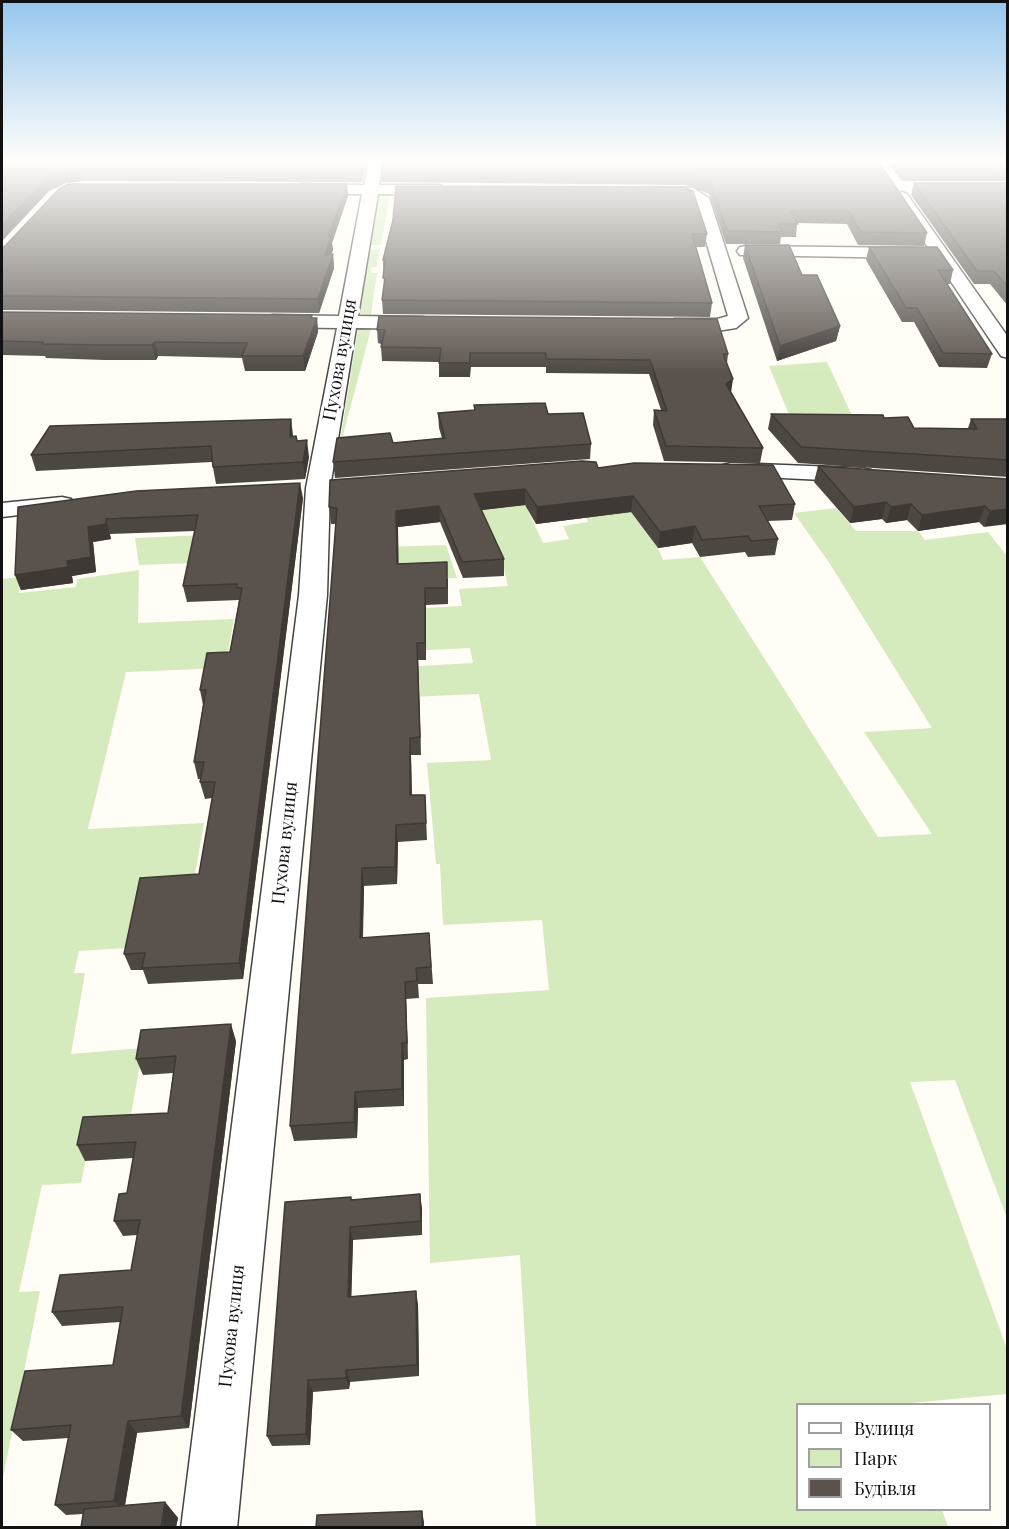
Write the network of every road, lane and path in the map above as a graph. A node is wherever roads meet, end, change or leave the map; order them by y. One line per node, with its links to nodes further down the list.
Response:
1 (363, 232): 7 (street, Пухова вулиця)
2 (711, 232): 4 (street)
3 (926, 232): 5 (street)
4 (717, 251): 5 (street); 9 (street)
5 (941, 254): 10 (street)
6 (252, 321): 7 (street)
7 (347, 322): 8 (street); 15 (street, Пухова вулиця)
8 (442, 323)
9 (658, 325)
10 (1008, 352)
11 (706, 469): 12 (street)
12 (882, 477)
13 (88, 502): 14 (street)
14 (2, 510)
15 (209, 1527)

